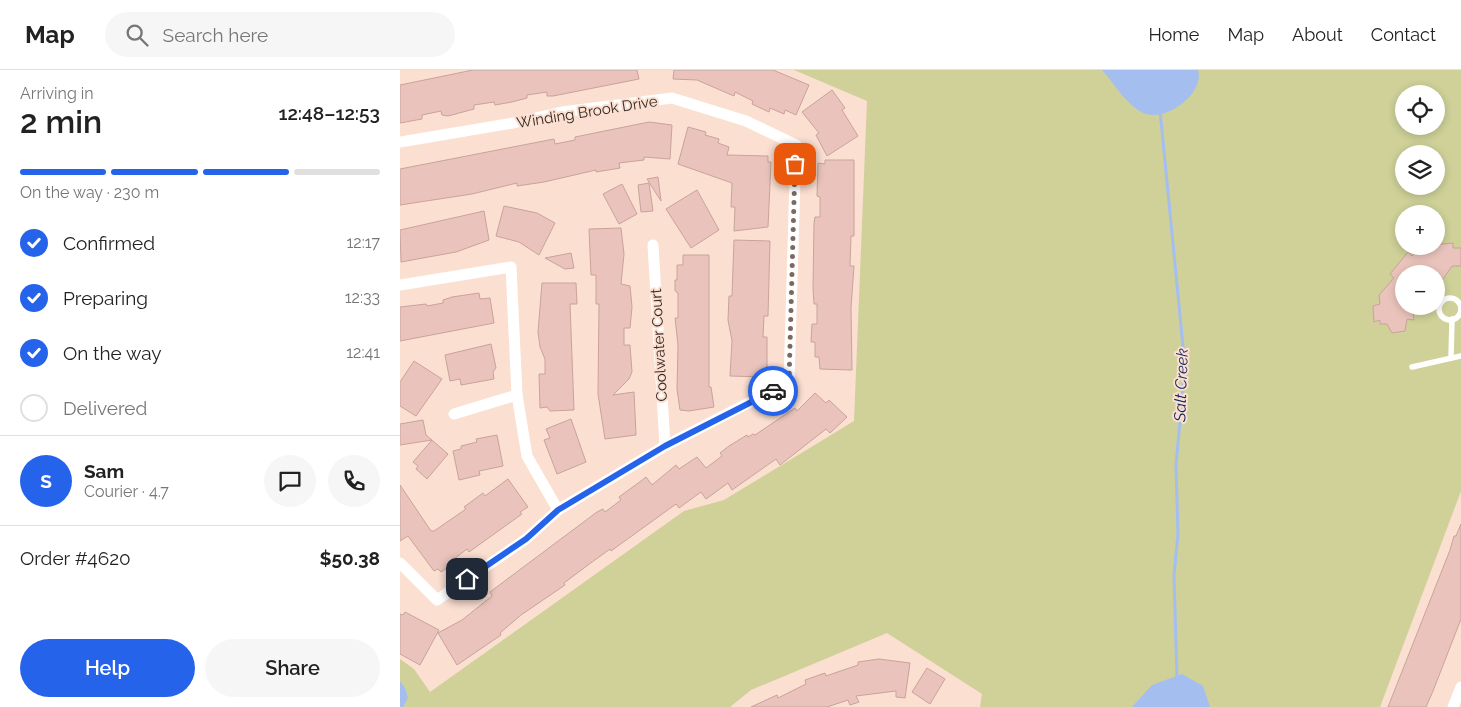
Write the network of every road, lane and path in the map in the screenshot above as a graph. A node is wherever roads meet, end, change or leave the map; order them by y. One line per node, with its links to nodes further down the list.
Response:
1 (400, 142): 11 (street, Winding Brook Drive)
2 (653, 245): 11 (street, Coolwater Court)
3 (400, 285): 9 (street)
4 (1459, 299): 5 (lane); 5 (lane)
5 (1452, 319): 7 (lane)
6 (1461, 356): 7 (lane)
7 (1451, 358): 8 (lane)
8 (1412, 367)
9 (517, 395): 10 (street); 12 (street)
10 (454, 414)
11 (665, 446): 12 (street)
12 (558, 510): 13 (street)
13 (400, 563)
14 (1461, 687): 15 (street)
15 (1453, 707)

